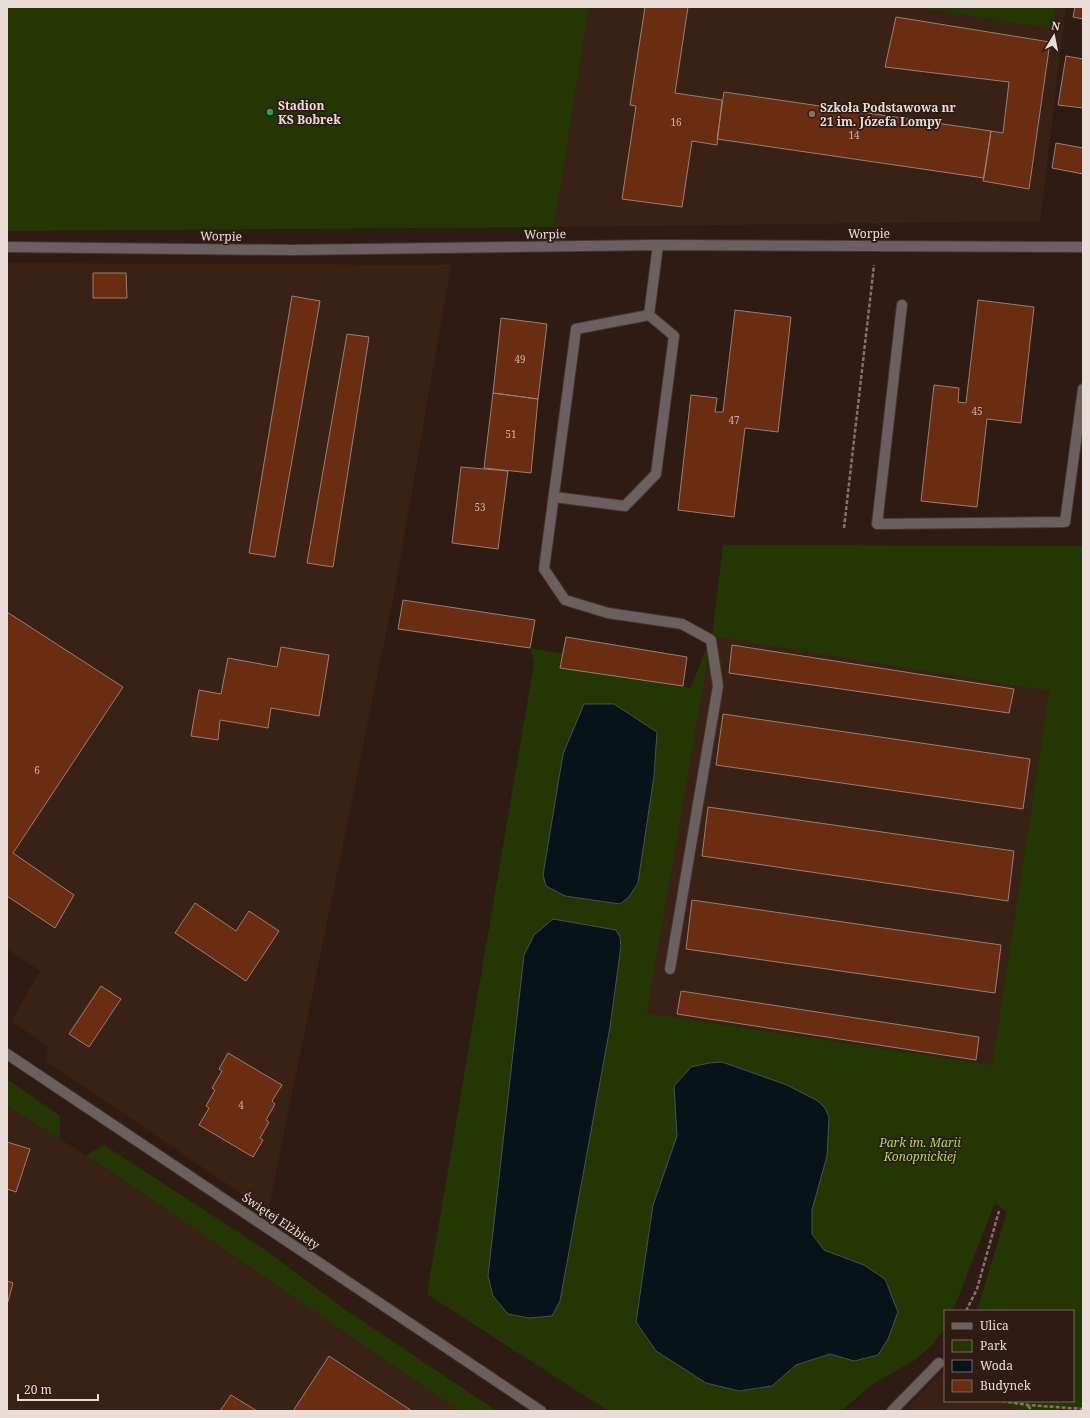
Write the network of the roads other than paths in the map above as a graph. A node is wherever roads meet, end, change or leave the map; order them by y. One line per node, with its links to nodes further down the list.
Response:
1 (658, 245): 2 (street, Worpie); 3 (street, Worpie); 5 (street)
2 (1083, 247)
3 (7, 248)
4 (902, 305): 6 (street)
5 (649, 315): 7 (street); 7 (street)
6 (1083, 389)
7 (554, 497): 8 (street)
8 (670, 969)
9 (7, 1054): 11 (street, Świętej Elżbiety)
10 (939, 1363): 12 (street)
11 (541, 1411)
12 (892, 1411)

